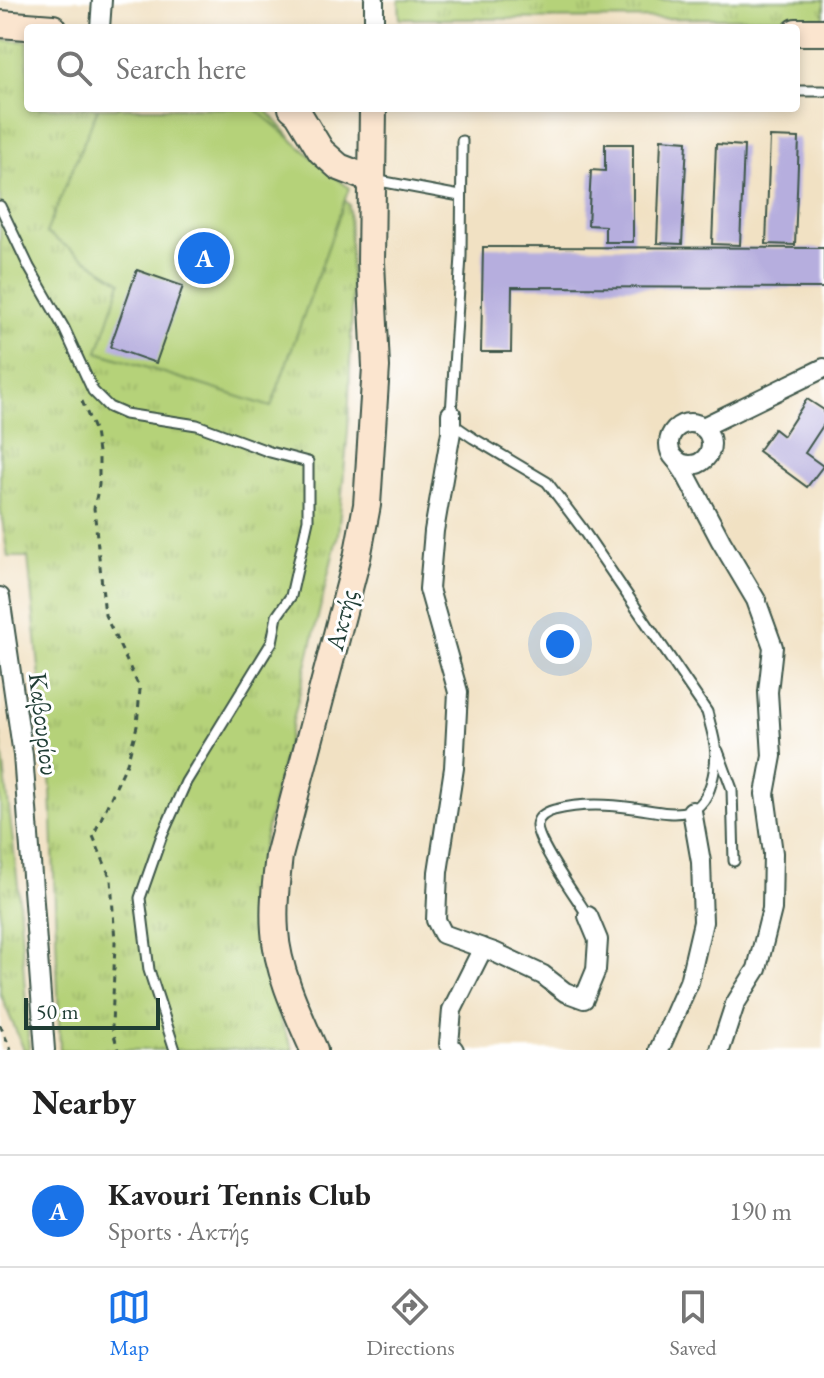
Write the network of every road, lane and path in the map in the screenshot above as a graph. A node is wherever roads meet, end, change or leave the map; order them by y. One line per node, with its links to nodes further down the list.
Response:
1 (102, 0): 4 (street)
2 (374, 0): 5 (street)
3 (0, 24): 6 (street)
4 (100, 24)
5 (374, 24)
6 (24, 26)
7 (800, 32): 8 (street)
8 (824, 32)
9 (800, 91): 10 (lane)
10 (824, 91)
11 (297, 112): 14 (street)
12 (373, 112): 14 (street, Ακτής)
13 (462, 141): 15 (lane)
14 (370, 179): 15 (lane); 33 (street, Ακτής)
15 (460, 196): 19 (lane)
16 (0, 206): 32 (lane)
17 (824, 368): 20 (street)
18 (81, 398): 31 (path)
19 (451, 414): 23 (lane); 27 (street)
20 (703, 427): 21 (street); 21 (street)
21 (677, 461): 36 (street)
22 (0, 597): 30 (street, Καβουρίου)
23 (717, 747): 24 (lane); 25 (lane)
24 (692, 811): 26 (lane); 35 (street)
25 (734, 861)
26 (588, 916): 27 (street)
27 (483, 948): 34 (street)
28 (0, 1025): 29 (path)
29 (11, 1050)
30 (45, 1050)
31 (118, 1050)
32 (175, 1050)
33 (314, 1050)
34 (454, 1050)
35 (659, 1050)
36 (720, 1050)

